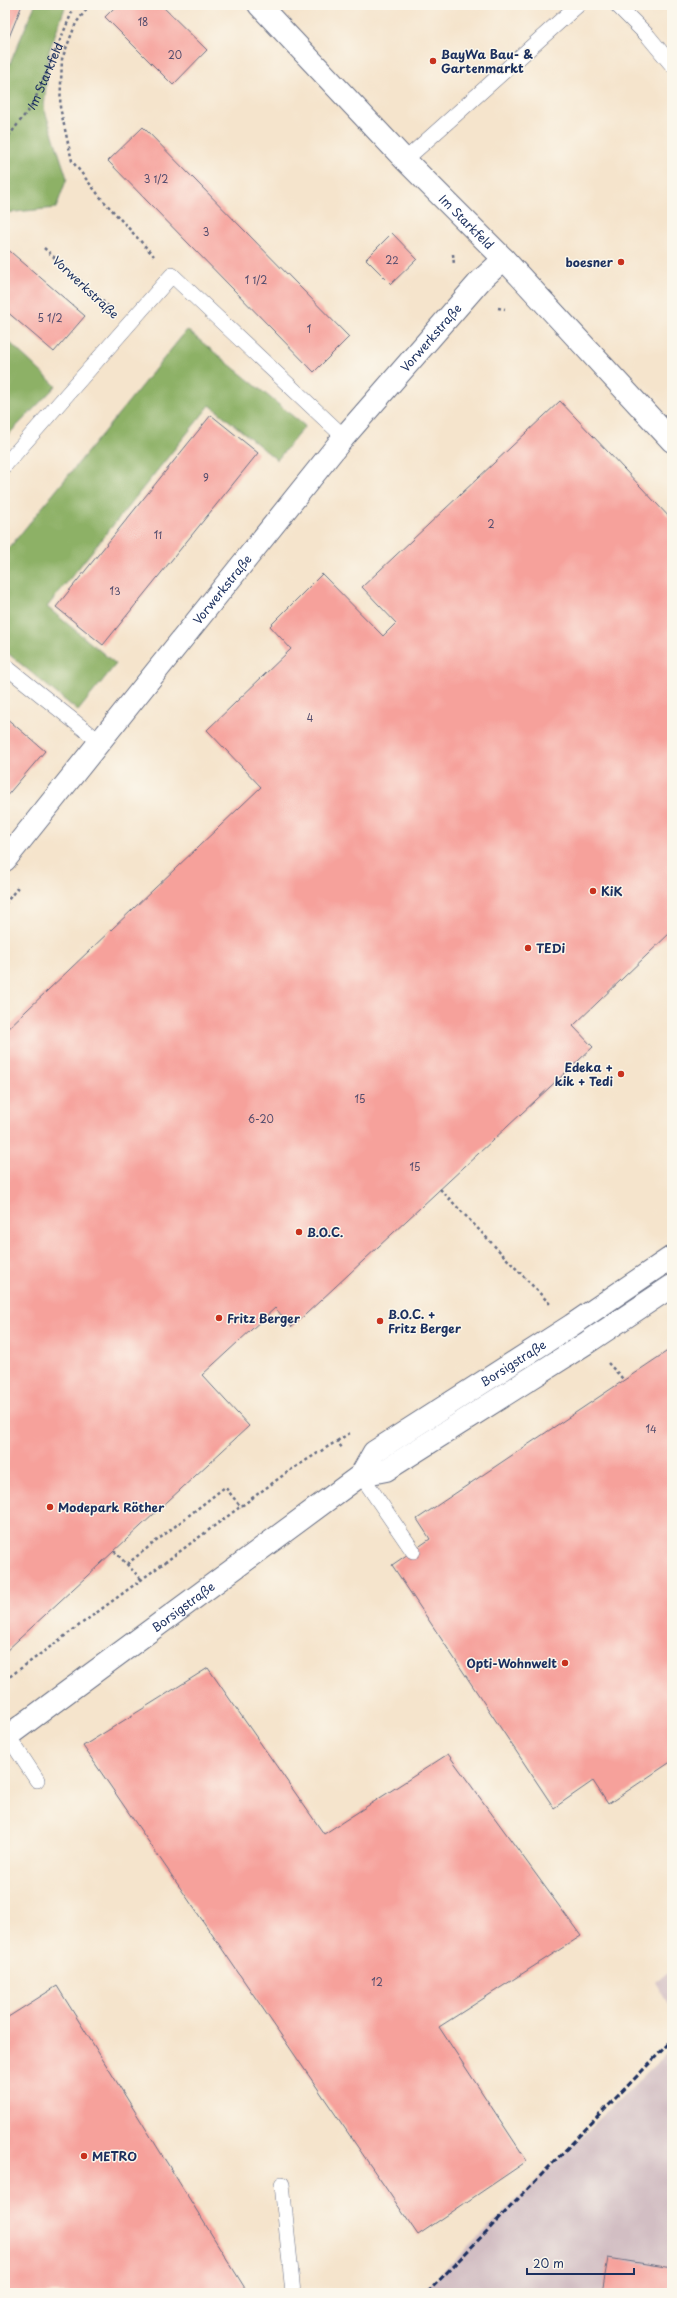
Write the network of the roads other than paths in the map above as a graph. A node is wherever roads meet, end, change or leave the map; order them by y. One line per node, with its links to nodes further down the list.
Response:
1 (258, 5): 5 (street, Im Starkfeld)
2 (578, 5): 5 (lane)
3 (617, 5): 4 (lane)
4 (672, 65)
5 (405, 160): 6 (street, Im Starkfeld)
6 (504, 259): 7 (street, Vorwerkstraße); 8 (street, Im Starkfeld)
7 (344, 437): 9 (lane, Vorwerkstraße); 11 (street, Vorwerkstraße)
8 (672, 441)
9 (5, 465)
10 (5, 666): 11 (lane)
11 (100, 742): 12 (street, Vorwerkstraße)
12 (5, 860)
13 (672, 1257): 15 (street, Borsigstraße)
14 (672, 1286): 15 (street, Borsigstraße)
15 (360, 1475): 16 (lane); 17 (street, Borsigstraße)
16 (413, 1551)
17 (7, 1737): 18 (lane)
18 (37, 1780)
19 (282, 2184): 20 (lane)
20 (293, 2293)

